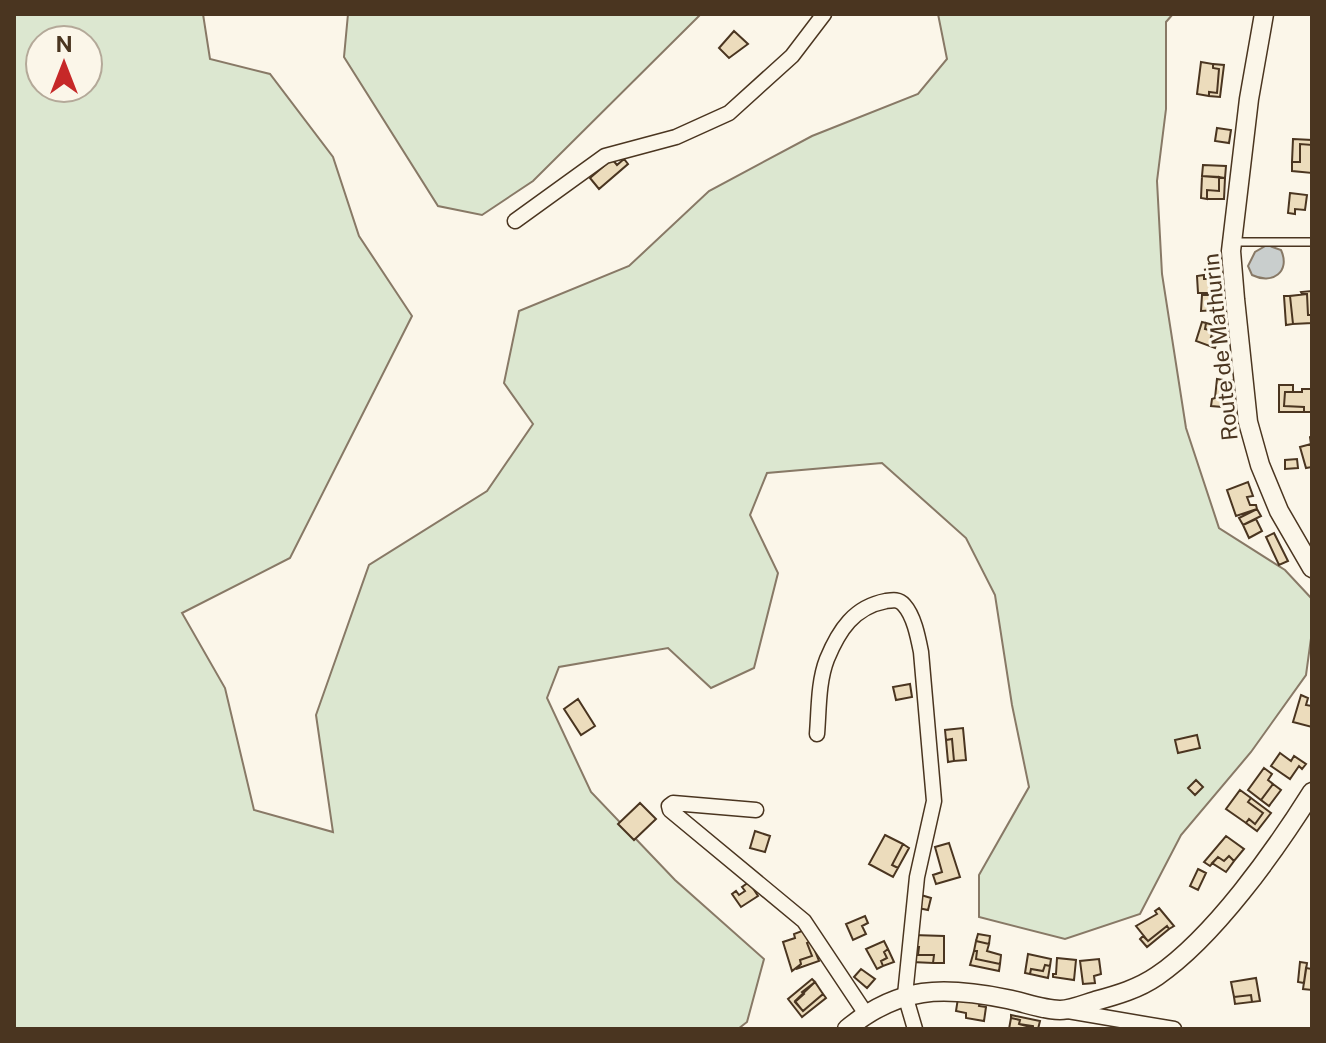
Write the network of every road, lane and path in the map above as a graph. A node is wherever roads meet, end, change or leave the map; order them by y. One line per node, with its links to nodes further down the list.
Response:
1 (824, 14): 3 (street)
2 (1264, 14): 4 (street, Route de Mathurin)
3 (515, 221)
4 (1232, 242): 5 (lane); 6 (street, Route de Mathurin)
5 (1312, 242)
6 (1307, 547): 7 (street, Route de Mathurin)
7 (1312, 568)
8 (817, 734): 11 (street)
9 (1312, 792): 12 (street)
10 (756, 810): 13 (street)
11 (905, 995): 12 (street); 13 (street); 15 (street)
12 (1061, 1010): 16 (street)
13 (866, 1014): 14 (street)
14 (847, 1029)
15 (915, 1029)
16 (1174, 1029)

